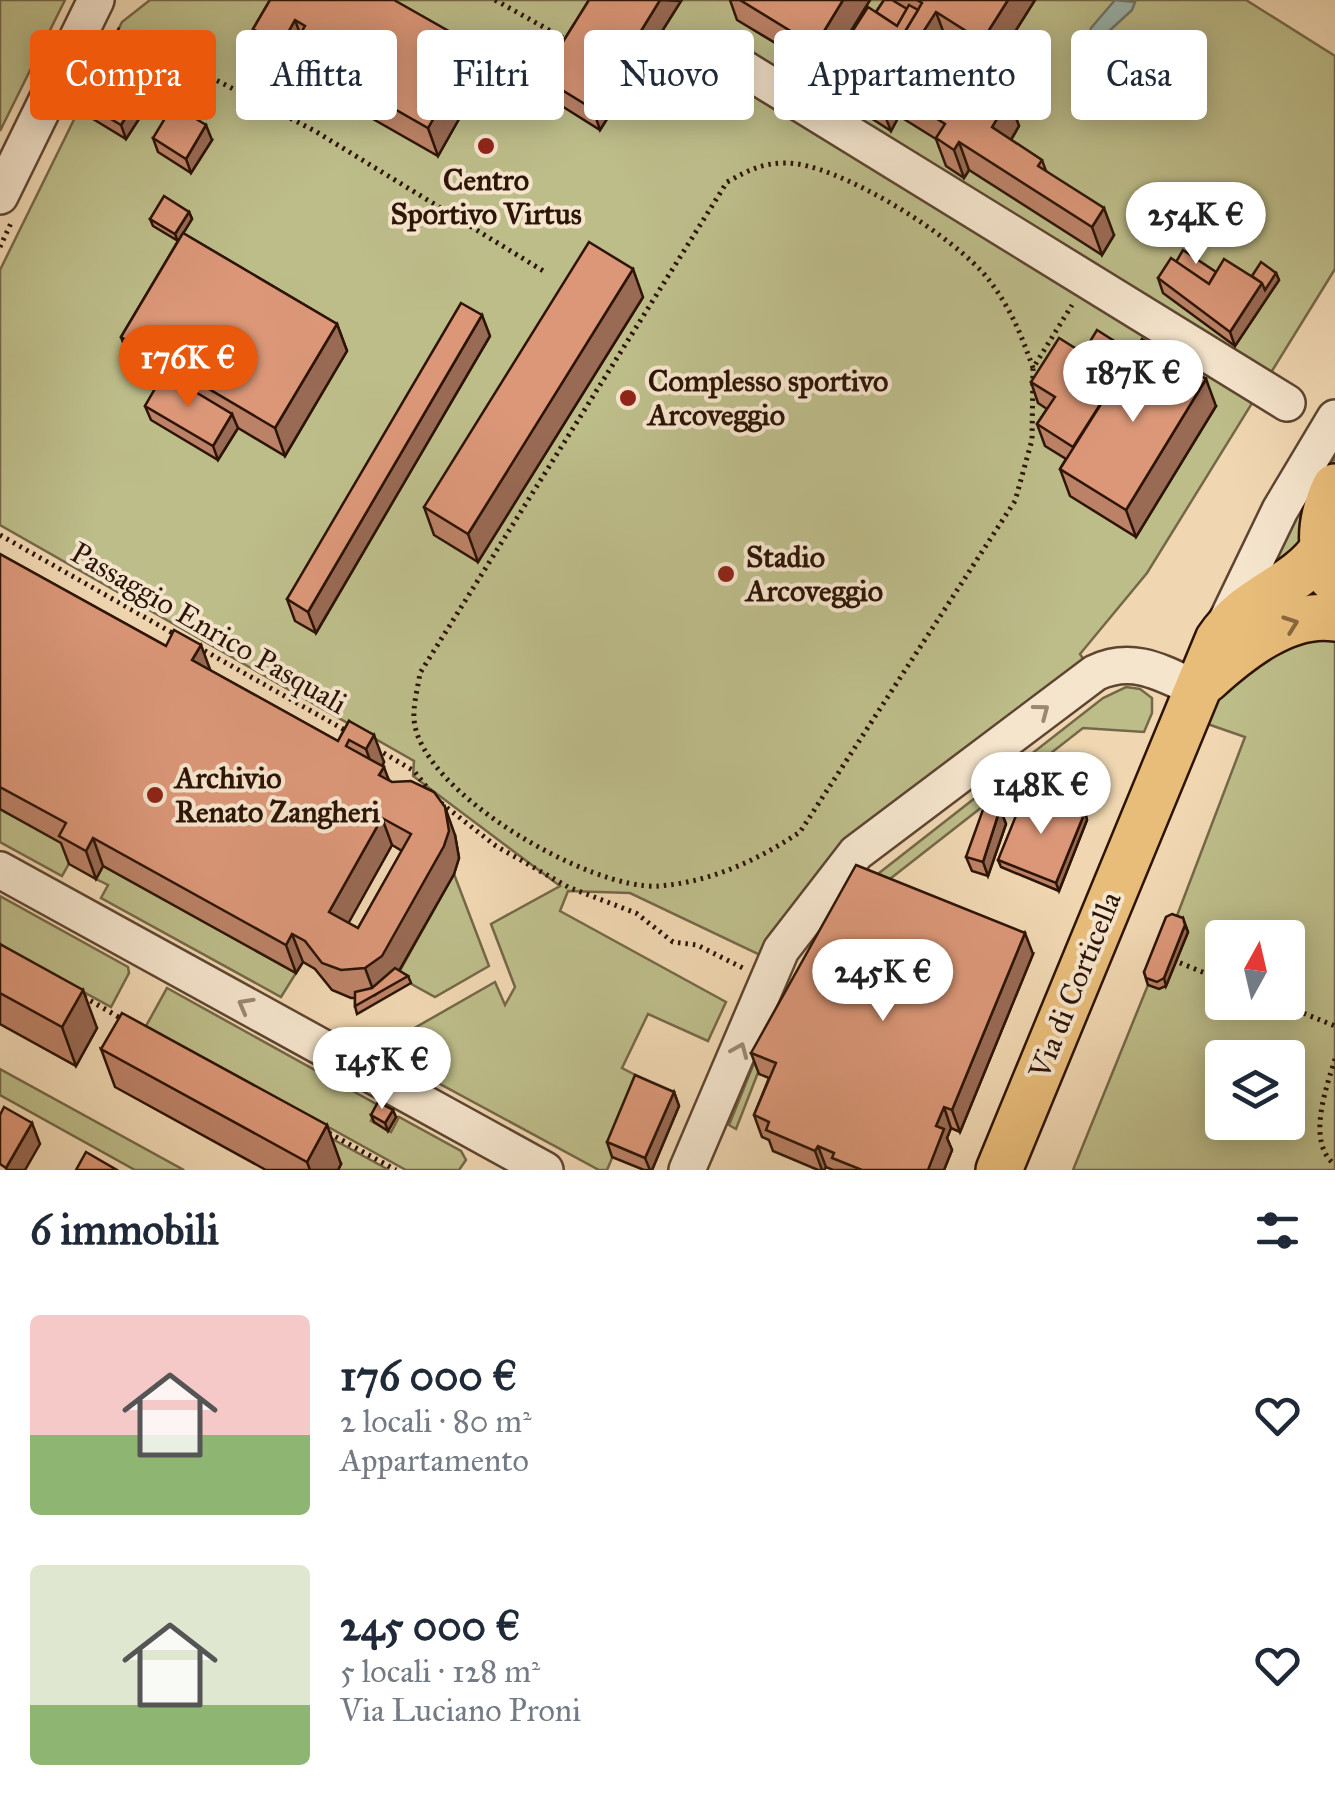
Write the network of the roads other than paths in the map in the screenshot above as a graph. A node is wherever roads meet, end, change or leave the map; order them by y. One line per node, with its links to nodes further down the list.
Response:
1 (103, 13): 3 (street)
2 (754, 74): 4 (street)
3 (0, 196)
4 (1287, 403)
5 (1335, 418): 9 (street)
6 (1335, 486): 7 (main road)
7 (1330, 562): 9 (main road, Via di Corticella)
8 (1335, 618): 10 (main road, Via di Corticella, one-way to 8)
9 (1218, 640): 10 (main road, Via di Corticella)
10 (1198, 689): 12 (street, one-way to 10); 14 (main road, Via di Corticella)
11 (0, 870): 13 (street, one-way to 11)
12 (694, 1155)
13 (545, 1170)
14 (998, 1170)

